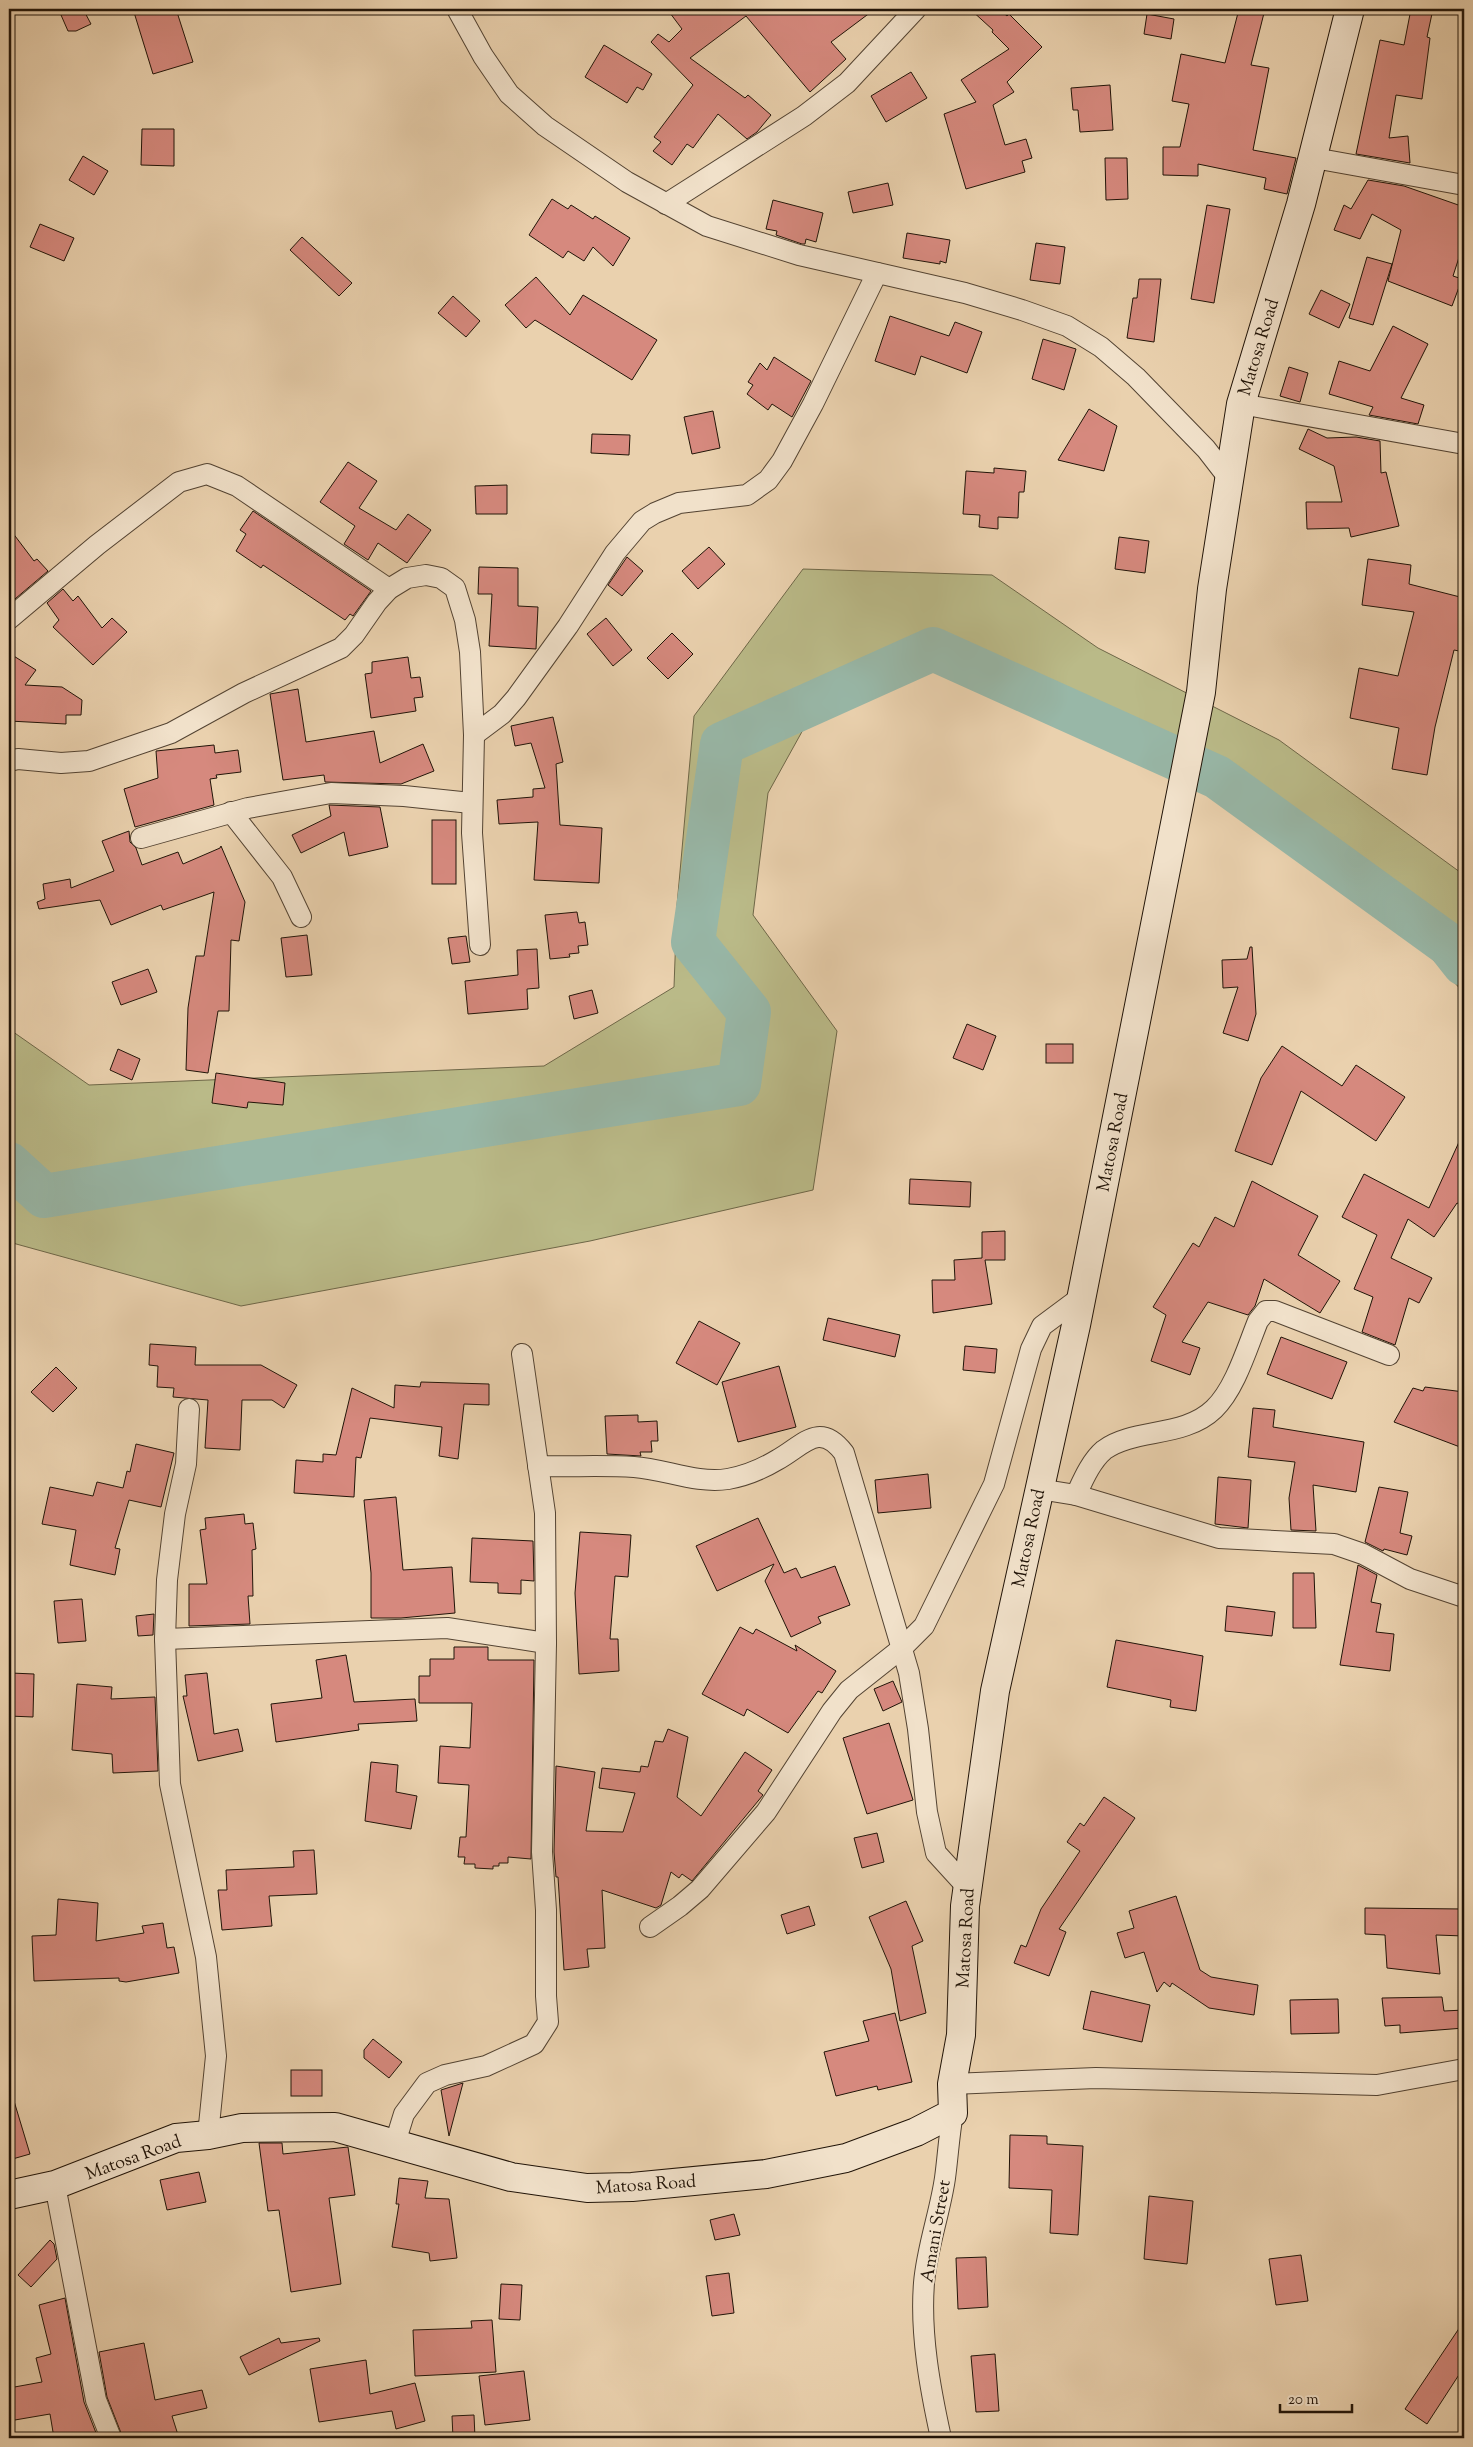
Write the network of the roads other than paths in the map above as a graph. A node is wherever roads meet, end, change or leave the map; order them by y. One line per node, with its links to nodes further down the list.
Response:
1 (457, 9): 6 (street)
2 (916, 9): 6 (street)
3 (1350, 9): 4 (street, Matosa Road)
4 (1314, 158): 5 (street); 8 (street, Matosa Road)
5 (1464, 185)
6 (666, 204): 7 (street)
7 (877, 273): 10 (street); 13 (street)
8 (1241, 404): 9 (street); 10 (street, Matosa Road)
9 (1464, 444)
10 (1230, 480): 20 (street, Matosa Road)
11 (389, 589): 12 (street); 13 (street); 14 (street)
12 (9, 619)
13 (474, 735): 15 (street)
14 (9, 760)
15 (471, 804): 16 (street); 19 (street)
16 (231, 812): 17 (street); 18 (street)
17 (141, 838)
18 (301, 917)
19 (480, 945)
20 (1081, 1297): 25 (street, Matosa Road); 30 (street)
21 (522, 1354): 24 (street)
22 (1389, 1355): 26 (street)
23 (189, 1409): 28 (street)
24 (538, 1466): 29 (street); 30 (street)
25 (1038, 1489): 26 (street); 31 (street, Matosa Road)
26 (1076, 1495): 27 (street)
27 (1464, 1597)
28 (165, 1639): 29 (street); 36 (street)
29 (546, 1642): 37 (street)
30 (902, 1648): 31 (street); 32 (street)
31 (967, 1887): 34 (street, Matosa Road)
32 (650, 1927)
33 (1464, 2069): 34 (street)
34 (952, 2084): 35 (street, Matosa Road)
35 (953, 2113): 37 (street, Matosa Road); 41 (street, Amani Street)
36 (208, 2135): 37 (street, Matosa Road); 38 (street, Matosa Road)
37 (395, 2143)
38 (55, 2185): 39 (street, Matosa Road); 40 (street)
39 (9, 2195)
40 (111, 2438)
41 (941, 2438)

